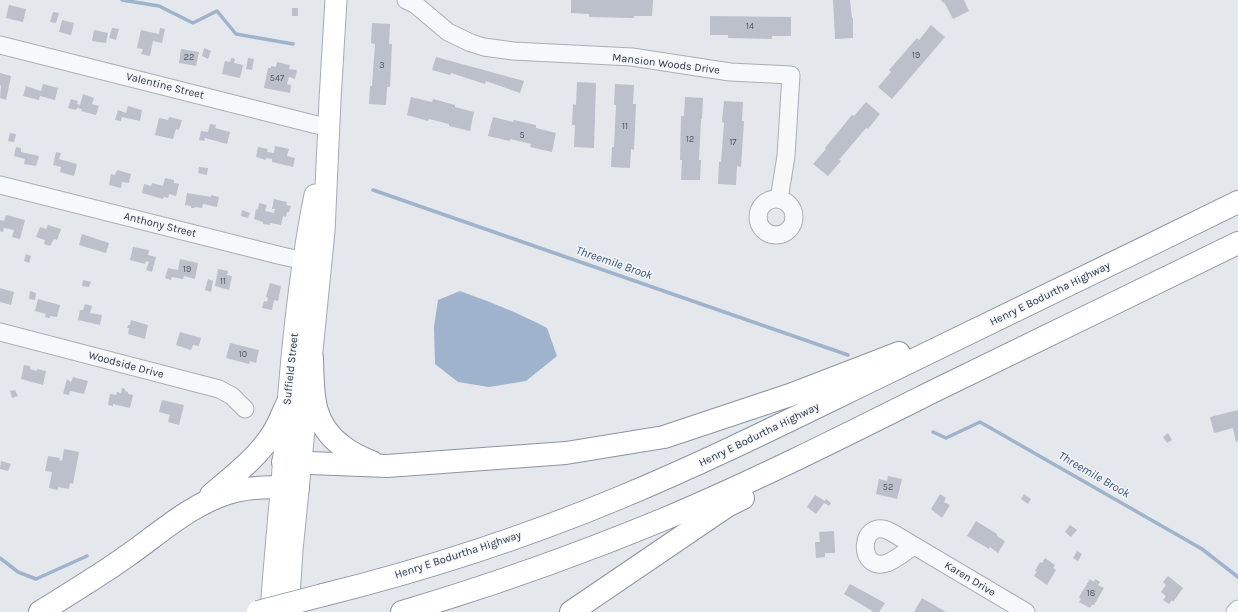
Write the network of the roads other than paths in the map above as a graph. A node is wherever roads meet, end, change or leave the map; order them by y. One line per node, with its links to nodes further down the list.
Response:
1 (336, 0): 4 (main road, Suffield Street)
2 (406, 0): 6 (street, Mansion Woods Drive)
3 (0, 45): 4 (street, Valentine Street)
4 (329, 128): 10 (main road, Suffield Street)
5 (0, 185): 10 (street, Anthony Street)
6 (779, 199)
7 (1238, 202): 11 (highway, Henry E Bodurtha Highway)
8 (1238, 243): 12 (highway)
9 (1238, 251): 12 (highway)
10 (312, 262): 14 (main road, Suffield Street); 16 (main road, Suffield Street)
11 (1056, 291): 19 (highway); 25 (highway, Henry E Bodurtha Highway, bridge)
12 (1139, 291): 15 (highway)
13 (0, 332): 17 (street, Woodside Drive)
14 (312, 358): 18 (main road, Suffield Street); 19 (highway)
15 (938, 389): 28 (highway); 29 (highway)
16 (288, 402): 18 (main road, Suffield Street); 21 (highway)
17 (245, 410)
18 (292, 462): 19 (highway); 20 (main road, Suffield Street)
19 (387, 466)
20 (290, 487): 21 (highway); 26 (main road, Suffield Street); 27 (main road, Suffield Street)
21 (191, 510): 24 (highway)
22 (914, 546): 30 (street, Karen Drive)
23 (1238, 609): 31 (street)
24 (40, 612)
25 (258, 612)
26 (271, 612)
27 (288, 612)
28 (402, 612)
29 (571, 612)
30 (1026, 612)
31 (1235, 612)

